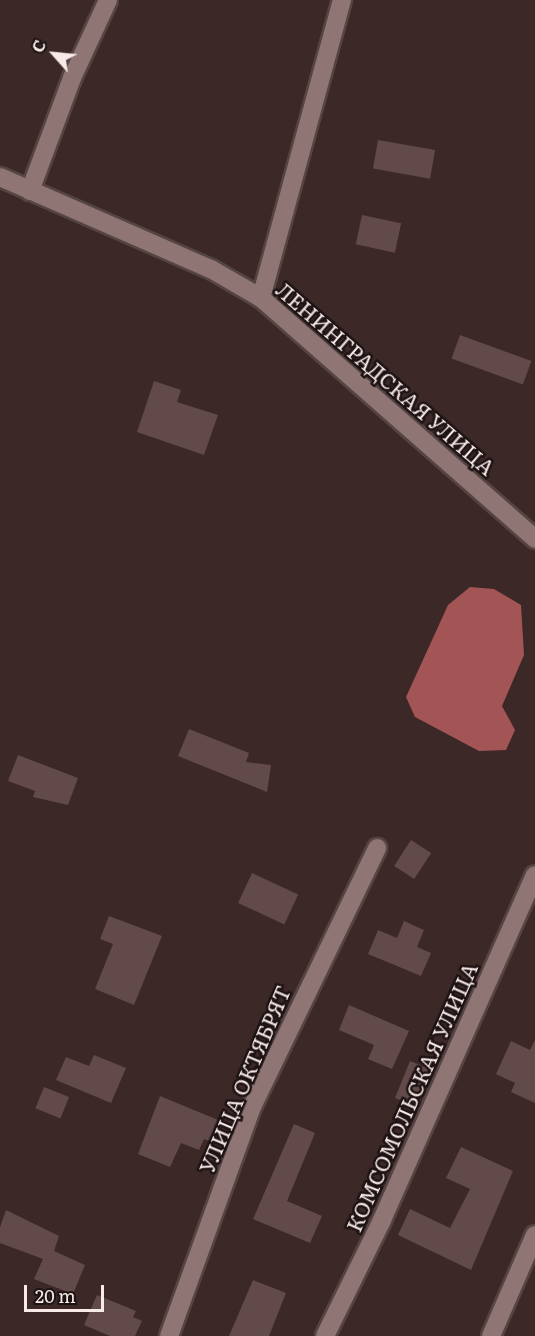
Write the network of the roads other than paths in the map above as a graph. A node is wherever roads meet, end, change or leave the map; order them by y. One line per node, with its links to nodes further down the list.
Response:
1 (108, 0): 4 (street)
2 (342, 0): 5 (street)
3 (0, 177): 4 (street, ЛЕНИНГРАДСКАЯ УЛИЦА)
4 (30, 191): 5 (street, ЛЕНИНГРАДСКАЯ УЛИЦА)
5 (261, 298): 6 (street, ЛЕНИНГРАДСКАЯ УЛИЦА)
6 (535, 539)
7 (377, 848): 10 (street, УЛИЦА ОКТЯБРЯТ)
8 (535, 875): 11 (street, КОМСОМОЛЬСКАЯ УЛИЦА)
9 (535, 1235): 12 (street)
10 (169, 1336)
11 (326, 1336)
12 (491, 1336)

